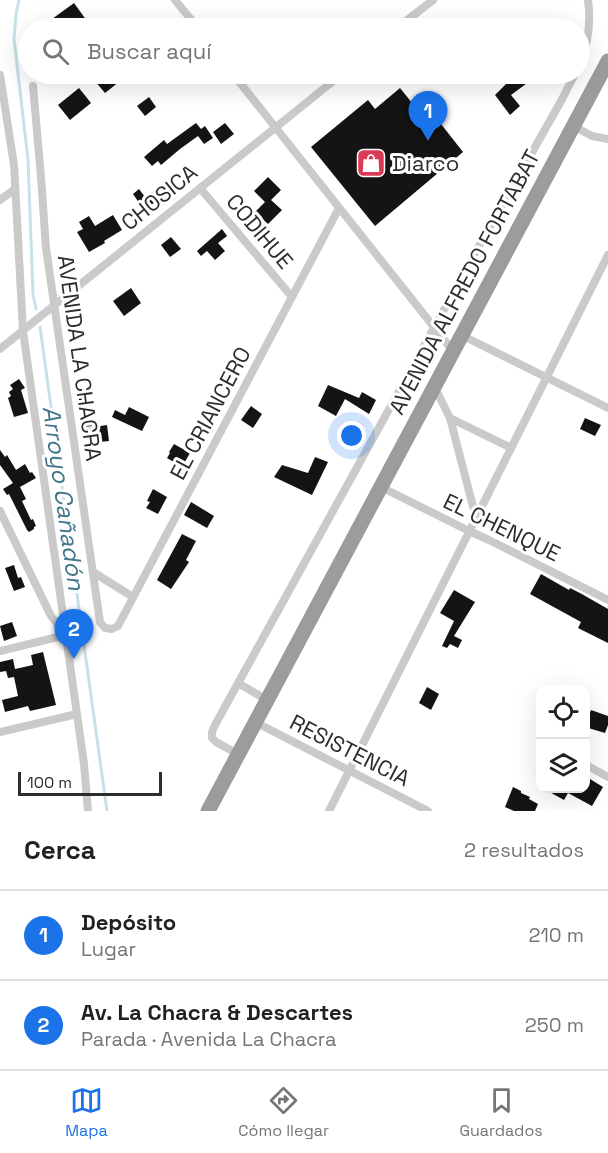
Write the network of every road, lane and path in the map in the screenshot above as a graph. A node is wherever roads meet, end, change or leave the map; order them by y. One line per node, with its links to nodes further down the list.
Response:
1 (175, 0): 4 (street)
2 (433, 0): 5 (street)
3 (588, 0): 6 (street)
4 (190, 18)
5 (410, 18)
6 (590, 18)
7 (608, 61): 13 (highway, AVENIDA ALFREDO FORTABAT)
8 (0, 75): 17 (street, AVENIDA LA CHACRA)
9 (241, 84): 14 (street)
10 (330, 84): 14 (street, CHOSICA)
11 (570, 84): 23 (street)
12 (33, 86): 22 (street, AVENIDA LA CHACRA)
13 (573, 126): 15 (street); 25 (highway, AVENIDA ALFREDO FORTABAT)
14 (276, 127): 16 (street, CHOSICA); 19 (street)
15 (608, 139)
16 (200, 188): 21 (street, CODIHUE); 22 (street, CHOSICA)
17 (15, 189): 18 (street); 24 (street, AVENIDA LA CHACRA)
18 (0, 200)
19 (339, 208): 21 (street, EL CRIANCERO); 23 (street)
20 (608, 255): 28 (street)
21 (292, 297): 38 (street, EL CRIANCERO)
22 (54, 306): 24 (street, CHOSICA); 37 (street, AVENIDA LA CHACRA)
23 (434, 327): 27 (street); 43 (street)
24 (23, 331): 26 (street, CHOSICA); 41 (street, AVENIDA LA CHACRA)
25 (461, 335): 27 (highway, AVENIDA ALFREDO FORTABAT); 28 (street)
26 (0, 350)
27 (453, 351): 29 (highway, AVENIDA ALFREDO FORTABAT)
28 (547, 377): 30 (street); 32 (street)
29 (434, 386): 31 (street); 33 (highway, AVENIDA ALFREDO FORTABAT)
30 (608, 408)
31 (450, 418): 32 (street); 35 (street)
32 (511, 448): 35 (street)
33 (381, 487): 36 (street, EL CHENQUE); 44 (highway, AVENIDA ALFREDO FORTABAT)
34 (0, 511): 41 (street)
35 (476, 518): 36 (street)
36 (469, 531): 39 (street, EL CHENQUE); 50 (street)
37 (93, 572): 38 (street); 40 (street, AVENIDA LA CHACRA)
38 (133, 597): 40 (street, EL CRIANCERO)
39 (608, 600)
40 (108, 630)
41 (66, 635): 42 (street); 45 (street, AVENIDA LA CHACRA)
42 (0, 651)
43 (238, 683): 44 (street); 48 (street)
44 (267, 700): 46 (highway, AVENIDA ALFREDO FORTABAT)
45 (77, 714): 47 (street); 52 (street, AVENIDA LA CHACRA)
46 (255, 722): 48 (highway, AVENIDA ALFREDO FORTABAT); 50 (street, RESISTENCIA)
47 (0, 732)
48 (238, 754): 53 (highway, AVENIDA ALFREDO FORTABAT)
49 (590, 768): 51 (street)
50 (349, 770): 54 (street); 55 (street, RESISTENCIA)
51 (608, 777)
52 (88, 811)
53 (208, 811)
54 (329, 811)
55 (428, 811)

